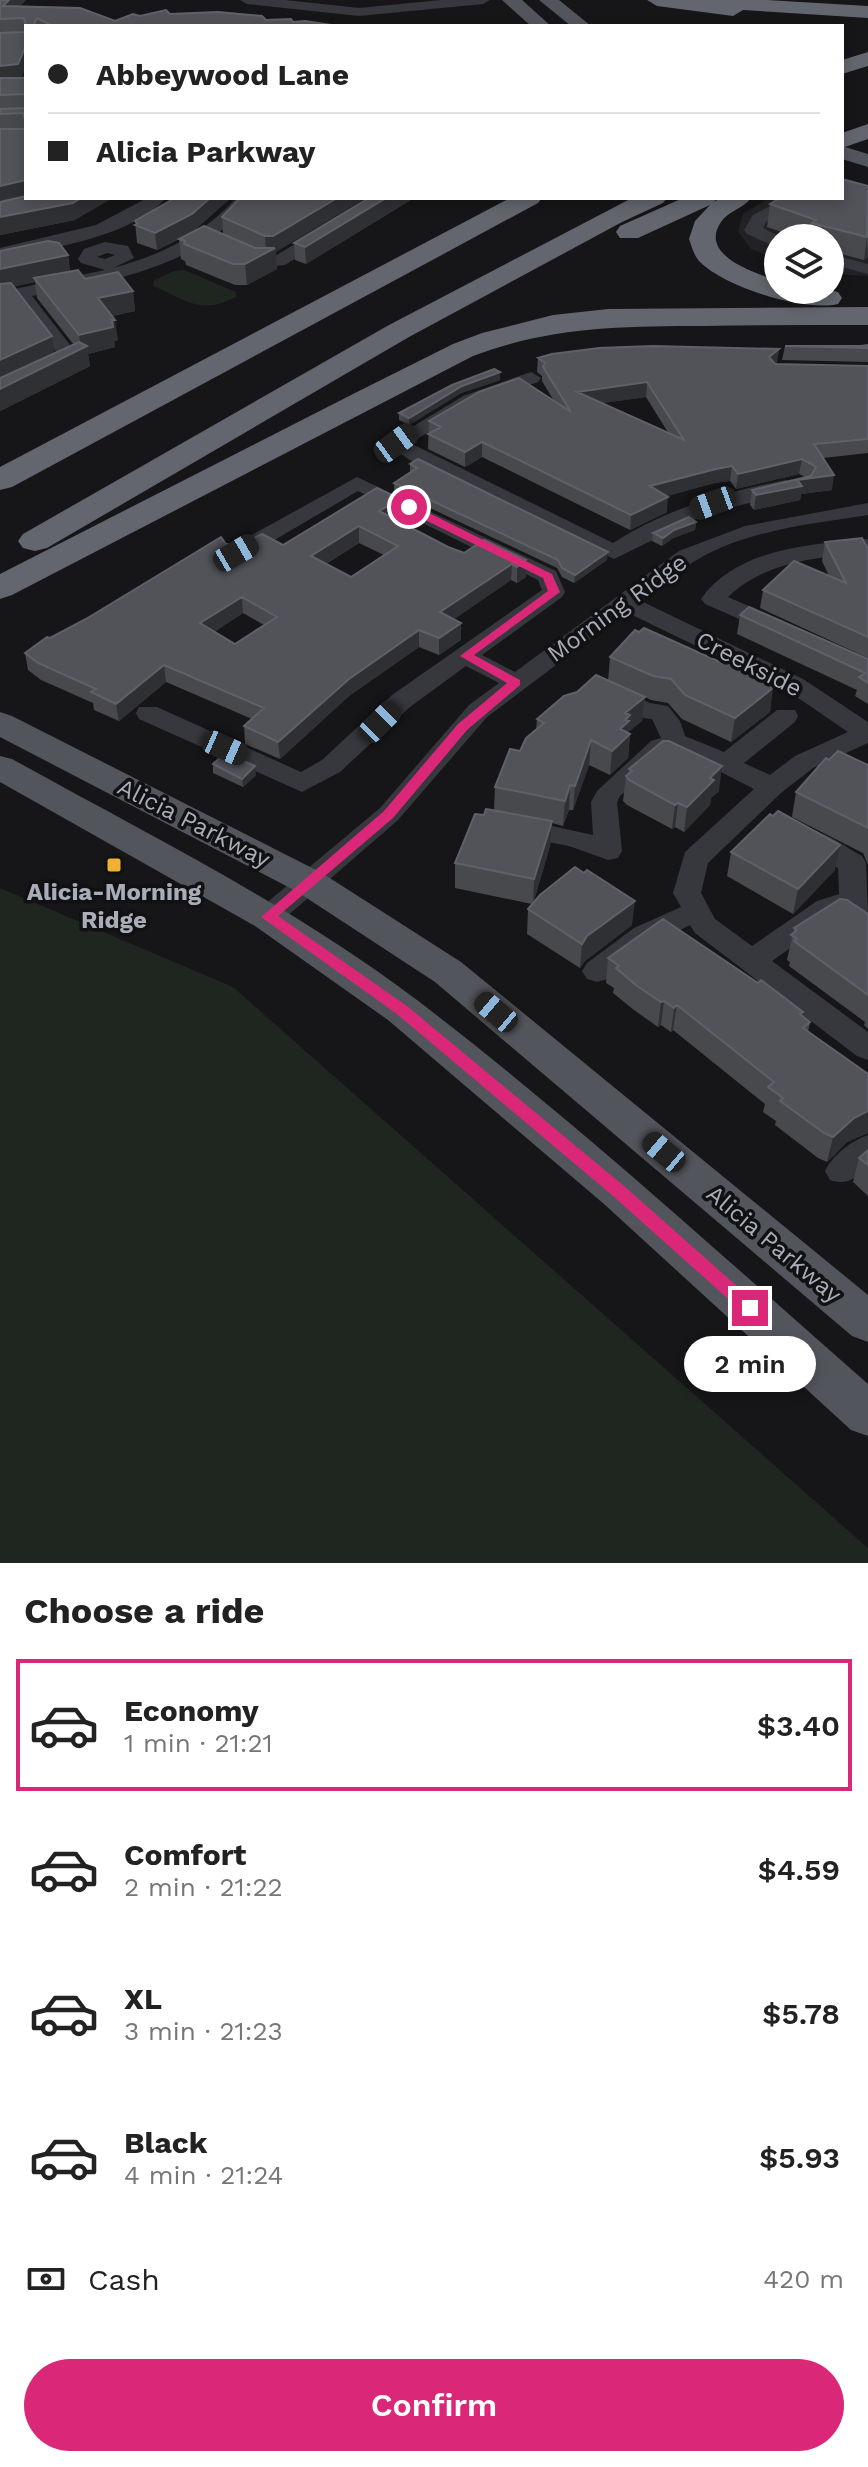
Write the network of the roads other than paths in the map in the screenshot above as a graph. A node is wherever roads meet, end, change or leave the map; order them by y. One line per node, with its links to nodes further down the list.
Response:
1 (247, 0): 7 (street)
2 (483, 0): 7 (street)
3 (511, 0): 9 (main road)
4 (548, 0): 10 (main road)
5 (657, 0): 11 (highway)
6 (708, 0): 8 (highway)
7 (304, 3)
8 (868, 12)
9 (540, 24)
10 (579, 24)
11 (771, 24)
12 (868, 45): 13 (highway)
13 (844, 53)
14 (868, 59): 15 (highway)
15 (844, 66)
16 (851, 131): 17 (main road)
17 (868, 161)
18 (844, 174): 19 (main road)
19 (868, 182)
20 (155, 200): 29 (street)
21 (244, 200): 30 (street)
22 (381, 200): 30 (street)
23 (476, 200): 41 (highway)
24 (525, 200): 42 (highway)
25 (650, 200): 51 (highway)
26 (700, 200): 44 (highway)
27 (735, 200): 37 (highway)
28 (793, 200): 31 (street)
29 (82, 235): 32 (street); 34 (street)
30 (203, 236): 34 (street)
31 (764, 236)
32 (0, 253)
33 (844, 263): 35 (street)
34 (123, 267): 36 (street)
35 (868, 269)
36 (10, 295): 40 (street)
37 (868, 298)
38 (868, 316): 44 (highway)
39 (531, 378): 45 (street)
40 (0, 393)
41 (0, 473)
42 (0, 480)
43 (800, 483): 45 (street)
44 (173, 497): 52 (highway)
45 (713, 503): 48 (street)
46 (868, 509): 47 (street, Morning Ridge)
47 (842, 513): 48 (street, Morning Ridge); 49 (street)
48 (747, 531): 53 (street, Morning Ridge)
49 (866, 546): 54 (street)
50 (236, 553): 55 (street)
51 (0, 561)
52 (0, 588)
53 (624, 602): 56 (street, Morning Ridge); 61 (street, Creekside)
54 (798, 637)
55 (466, 656): 56 (street); 58 (street)
56 (515, 682): 68 (street, Morning Ridge)
57 (589, 684): 62 (street)
58 (148, 713)
59 (786, 716): 63 (street)
60 (0, 723): 68 (main road, Alicia Parkway)
61 (868, 734): 65 (street)
62 (675, 743): 63 (street); 66 (street)
63 (726, 764): 65 (street)
64 (0, 767): 71 (main road, Alicia Parkway)
65 (772, 787): 70 (street)
66 (482, 821)
67 (789, 829): 69 (street)
68 (309, 882): 71 (street, Morning Ridge); 77 (main road, Alicia Parkway)
69 (860, 905): 72 (street)
70 (698, 912): 72 (street); 73 (street)
71 (268, 917): 78 (main road, Alicia Parkway)
72 (751, 961): 74 (street)
73 (597, 971)
74 (868, 1048)
75 (868, 1148): 76 (street)
76 (841, 1171)
77 (868, 1322)
78 (868, 1414)

